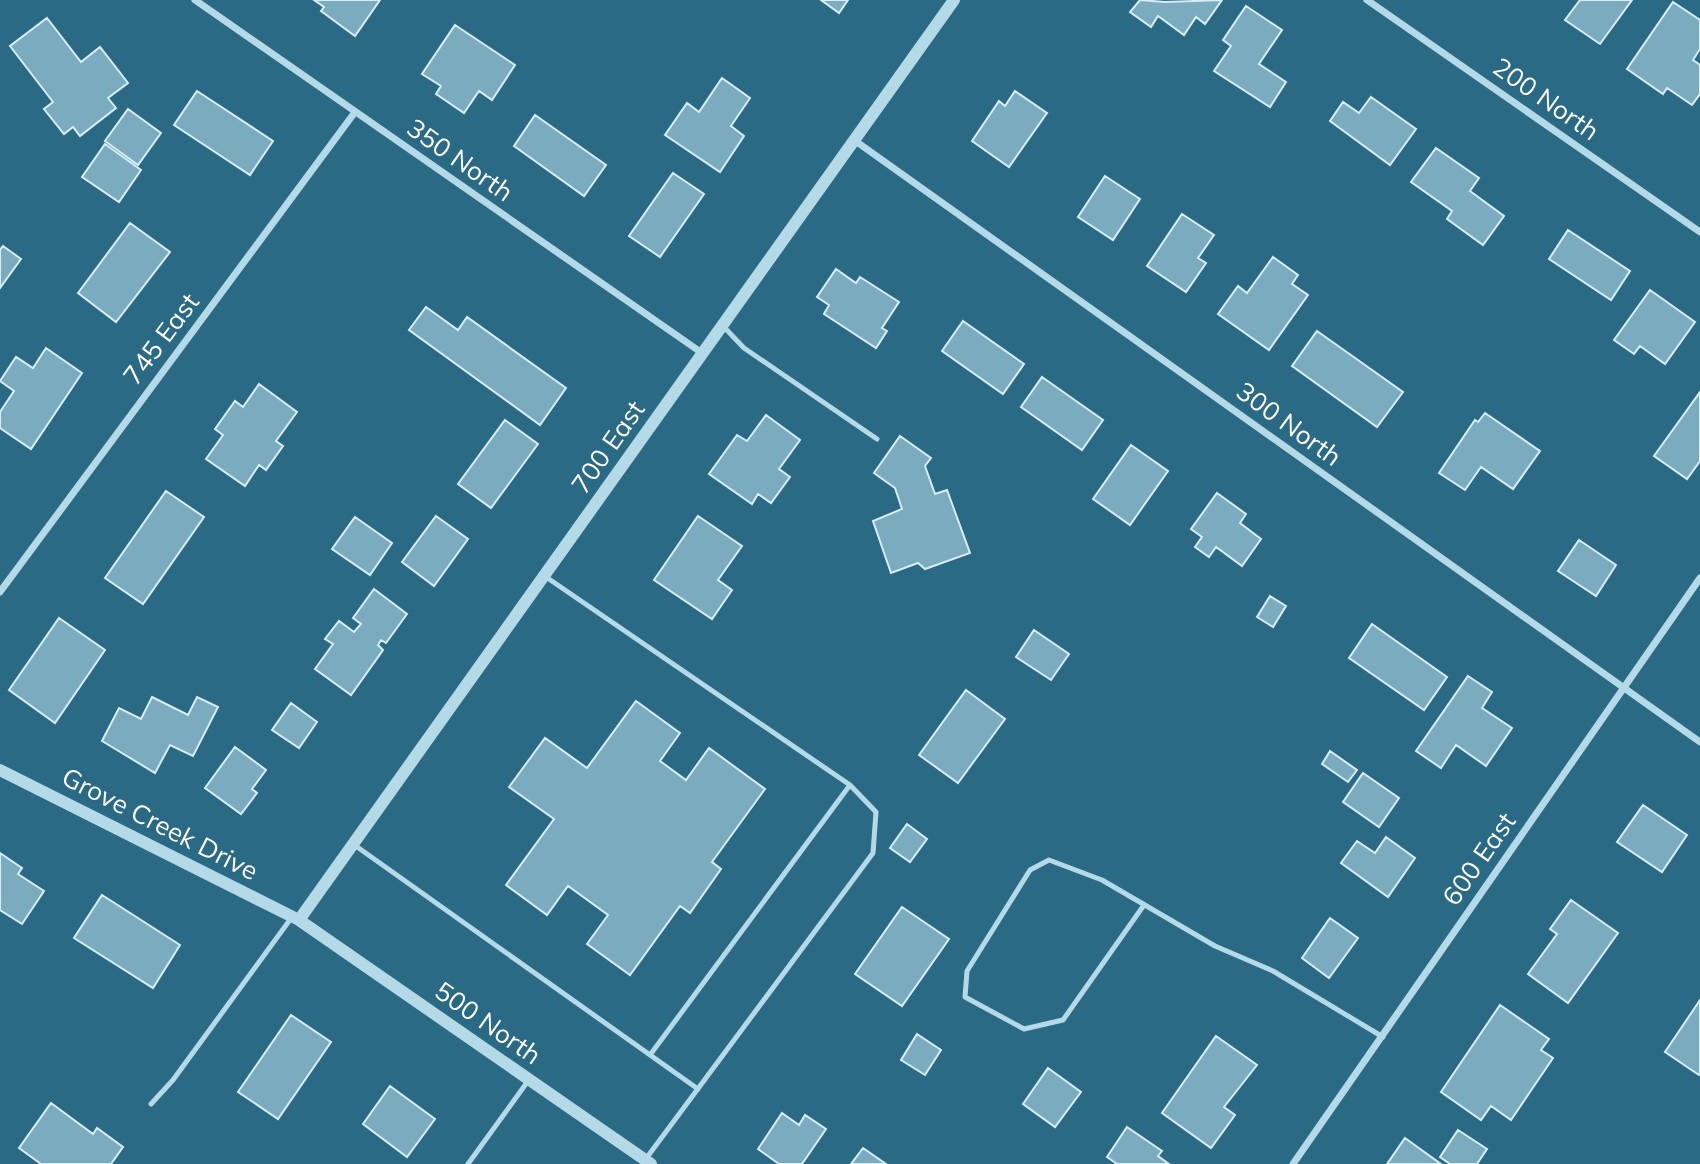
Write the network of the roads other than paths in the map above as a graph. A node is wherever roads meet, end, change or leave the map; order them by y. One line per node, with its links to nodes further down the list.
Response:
1 (195, 0): 4 (street, 350 North)
2 (954, 0): 5 (street, 700 East)
3 (1367, 0): 6 (street, 200 North)
4 (355, 112): 8 (street, 350 North); 12 (street, 745 East)
5 (854, 139): 7 (street, 700 East); 13 (street, 300 North)
6 (1700, 232)
7 (722, 325): 8 (street, 700 East); 9 (lane)
8 (702, 353): 10 (street, 700 East)
9 (877, 439)
10 (544, 576): 16 (lane); 17 (street, 700 East)
11 (1700, 578): 13 (street, 600 East)
12 (0, 592)
13 (1622, 689): 14 (street, 300 North); 20 (street, 600 East)
14 (1700, 742)
15 (0, 770): 19 (street, Grove Creek Drive)
16 (850, 785): 21 (lane); 23 (lane)
17 (353, 844): 19 (street, 700 East); 21 (lane)
18 (1144, 905): 18 (lane); 20 (lane)
19 (296, 918): 22 (street, 500 North); 24 (lane)
20 (1382, 1037): 27 (street, 600 East)
21 (650, 1055): 23 (lane)
22 (529, 1080): 25 (street, 500 North); 26 (lane)
23 (698, 1089): 25 (lane)
24 (151, 1104)
25 (648, 1162)
26 (468, 1164)
27 (1293, 1164)

